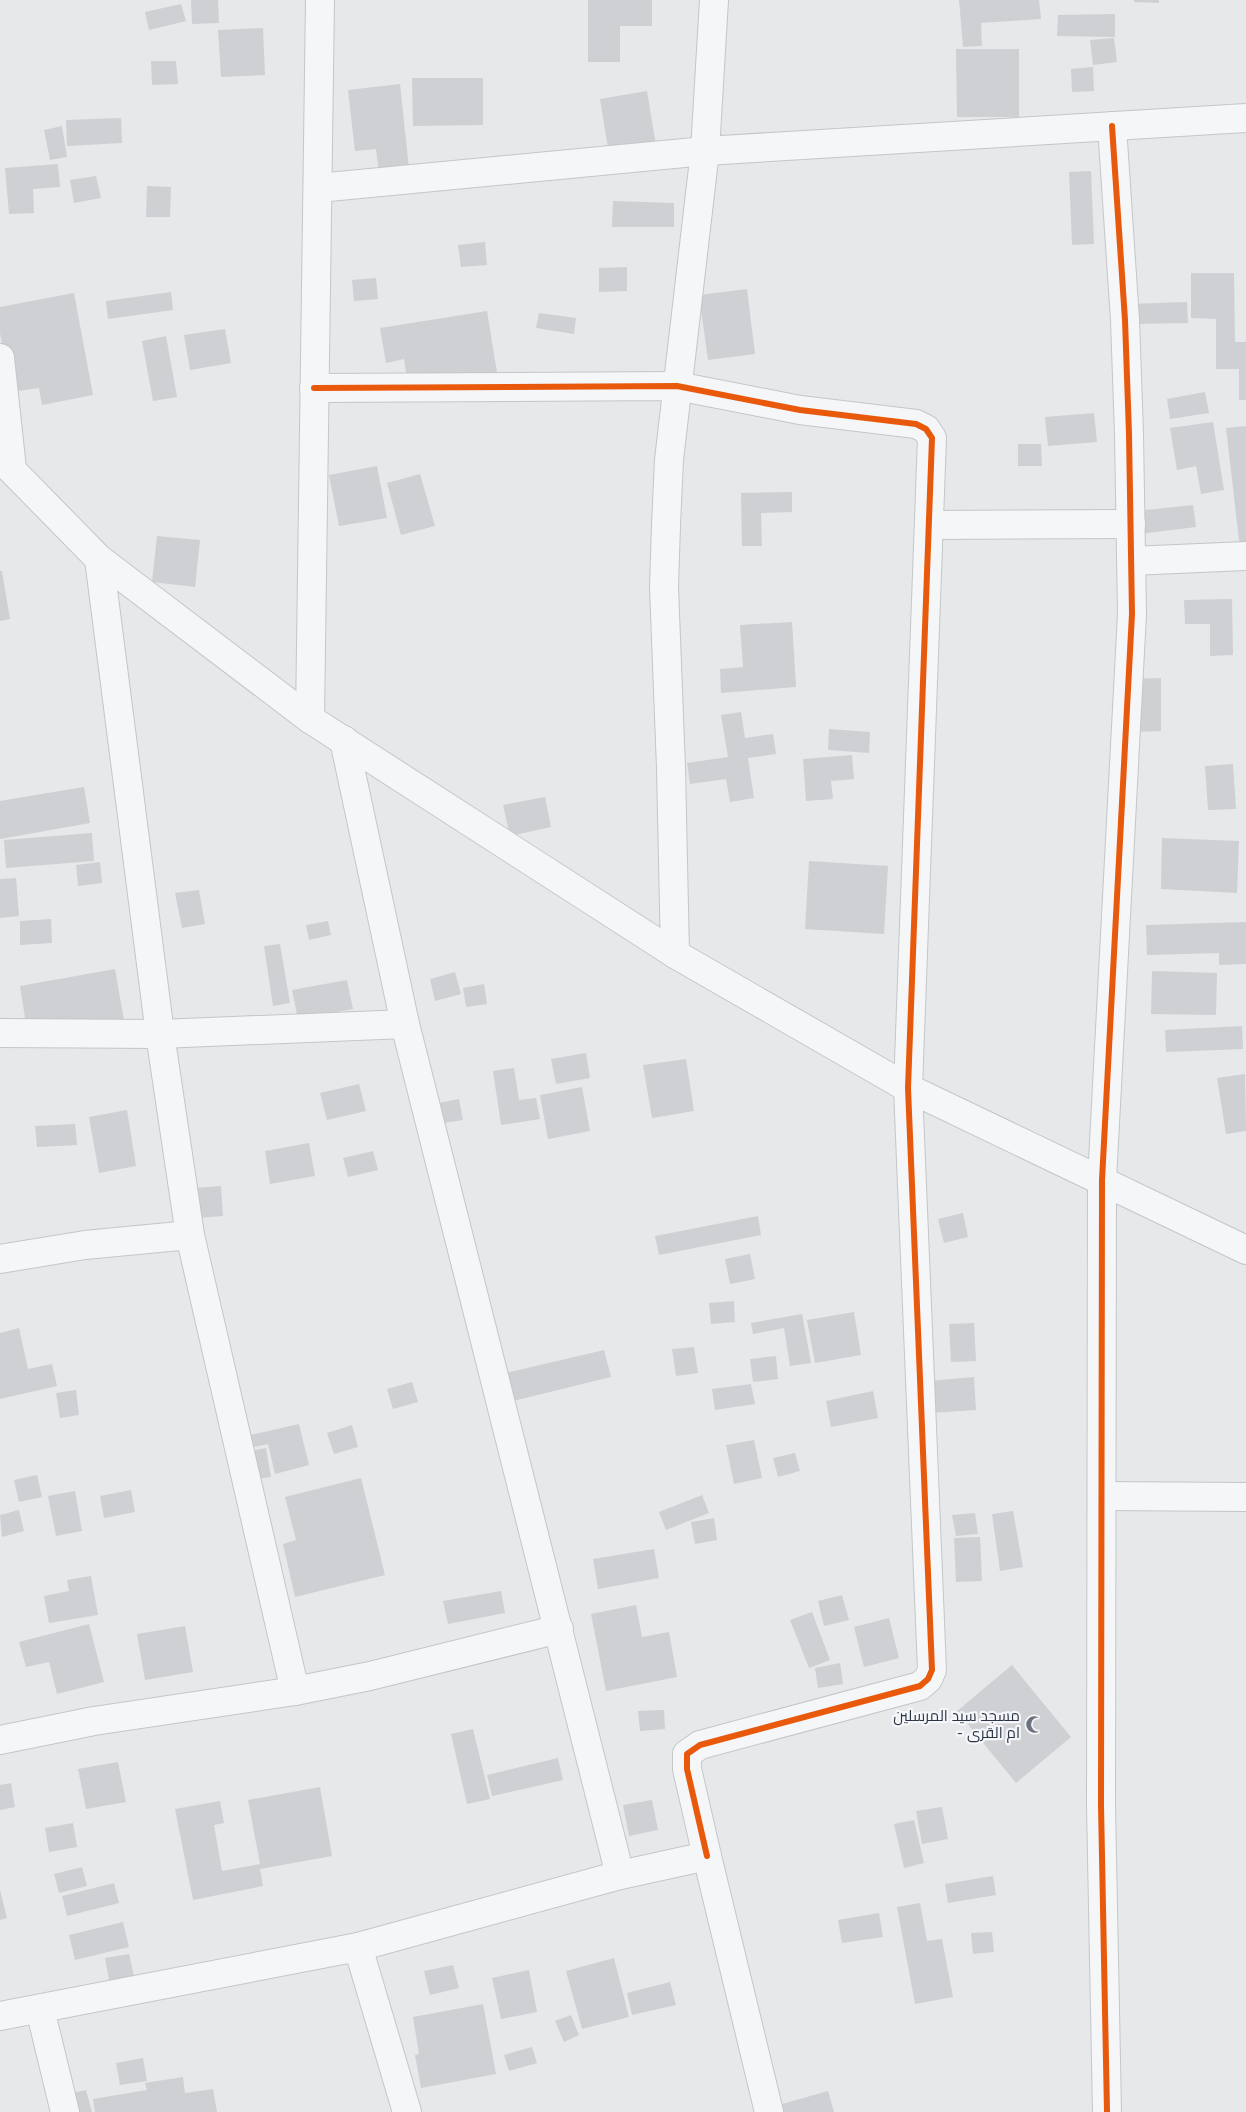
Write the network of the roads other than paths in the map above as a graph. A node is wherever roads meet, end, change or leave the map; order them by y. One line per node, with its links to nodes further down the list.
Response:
1 (320, 0): 6 (street)
2 (714, 0): 5 (street)
3 (1246, 118): 4 (street)
4 (1112, 126): 5 (street); 11 (street)
5 (705, 151): 6 (street); 8 (street)
6 (318, 188): 9 (street)
7 (0, 358): 10 (street)
8 (677, 386): 9 (street); 12 (street); 18 (street)
9 (314, 388): 16 (street)
10 (6, 463): 14 (street)
11 (1131, 524): 12 (street); 15 (street)
12 (930, 525): 22 (street)
13 (1246, 556): 15 (street)
14 (99, 559): 16 (street); 21 (street)
15 (1132, 560): 23 (street)
16 (310, 719): 17 (street)
17 (344, 740): 18 (street); 19 (street)
18 (675, 954): 22 (street)
19 (405, 1024): 21 (street); 29 (street)
20 (0, 1033): 21 (street)
21 (160, 1034): 24 (street)
22 (908, 1088): 23 (street); 32 (street)
23 (1102, 1180): 25 (street); 27 (street)
24 (190, 1235): 26 (street); 30 (street)
25 (1246, 1250)
26 (0, 1259)
27 (1102, 1496): 28 (street); 40 (street)
28 (1246, 1497)
29 (559, 1629): 30 (street); 33 (street)
30 (295, 1691): 31 (street)
31 (0, 1740)
32 (707, 1856): 33 (street); 39 (street)
33 (620, 1875): 34 (street)
34 (358, 1947): 35 (street); 38 (street)
35 (40, 2009): 36 (street); 37 (street)
36 (0, 2016)
37 (65, 2112)
38 (408, 2112)
39 (769, 2112)
40 (1107, 2112)

